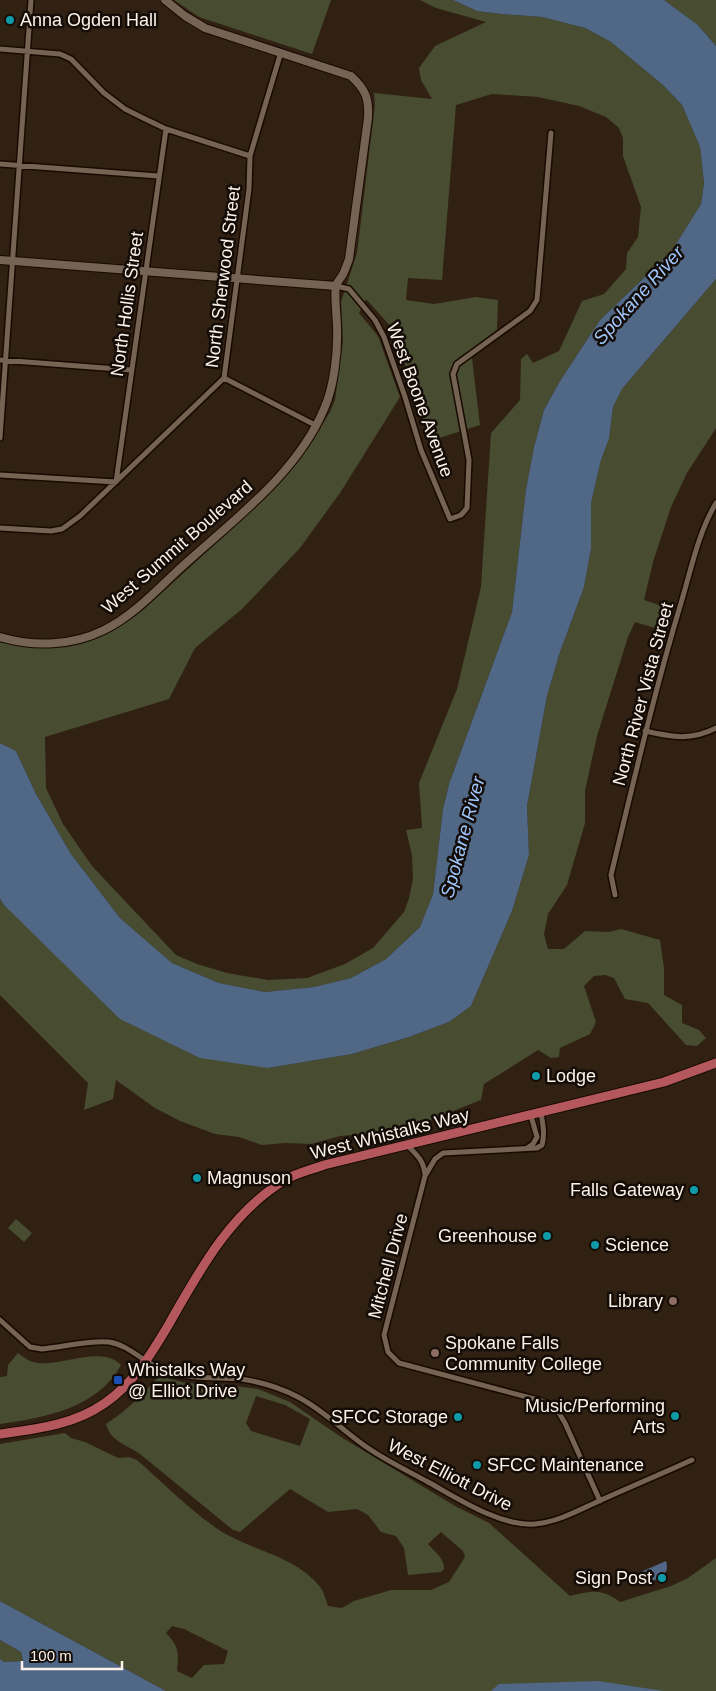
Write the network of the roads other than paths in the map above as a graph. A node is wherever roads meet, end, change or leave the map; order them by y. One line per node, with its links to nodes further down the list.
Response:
1 (31, 0): 4 (street)
2 (165, 0): 5 (street)
3 (0, 48): 4 (street)
4 (27, 50): 6 (street); 10 (street)
5 (281, 52): 8 (street, North Sherwood Street); 16 (street)
6 (166, 129): 8 (street); 11 (street, North Hollis Street)
7 (550, 133): 16 (street, West Boone Avenue)
8 (250, 156): 15 (street, North Sherwood Street)
9 (0, 164): 10 (street)
10 (19, 166): 11 (street); 13 (street)
11 (158, 176): 14 (street, North Hollis Street)
12 (0, 260): 13 (street, West Boone Avenue)
13 (12, 260): 14 (street, West Boone Avenue); 17 (street)
14 (145, 271): 15 (street, West Boone Avenue); 18 (street, North Hollis Street)
15 (238, 278): 16 (street, West Boone Avenue); 19 (street, North Sherwood Street)
16 (336, 286): 20 (street, West Summit Boulevard)
17 (3, 360): 18 (street); 21 (street)
18 (131, 370): 23 (street, North Hollis Street)
19 (224, 378): 20 (street); 23 (street, North Sherwood Street)
20 (317, 426): 26 (street, West Summit Boulevard)
21 (0, 438)
22 (0, 474): 23 (street)
23 (116, 482): 25 (street, North Sherwood Street)
24 (716, 503): 28 (street, North River Vista Street)
25 (0, 528)
26 (0, 637)
27 (716, 728): 28 (street)
28 (645, 732): 29 (street, North River Vista Street)
29 (615, 895)
30 (716, 1063): 31 (main road, West Whistalks Way)
31 (541, 1113): 32 (main road, West Whistalks Way); 34 (street)
32 (531, 1116): 33 (main road, West Whistalks Way); 34 (street)
33 (407, 1145): 35 (street); 37 (main road, West Whistalks Way)
34 (527, 1149): 35 (street, Mitchell Drive)
35 (425, 1176): 40 (street, Mitchell Drive)
36 (0, 1320): 37 (street, West Elliott Drive)
37 (145, 1361): 38 (main road, West Whistalks Way); 40 (street, West Elliott Drive)
38 (0, 1434)
39 (692, 1460): 40 (street, West Elliott Drive)
40 (600, 1501)

